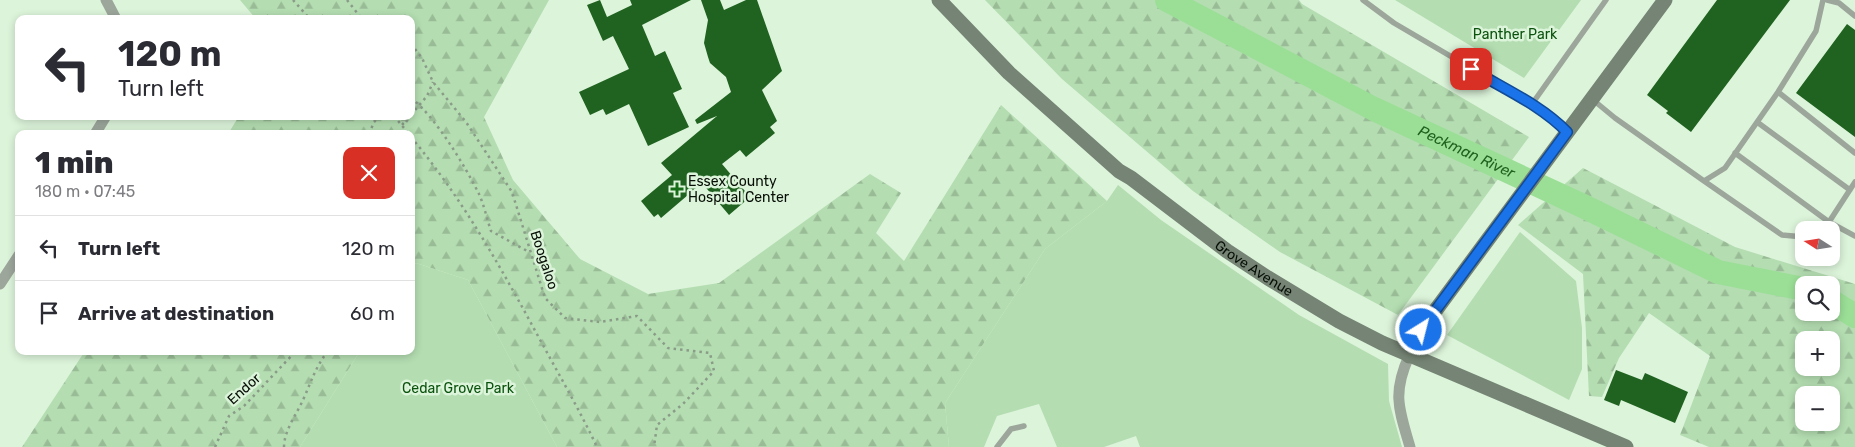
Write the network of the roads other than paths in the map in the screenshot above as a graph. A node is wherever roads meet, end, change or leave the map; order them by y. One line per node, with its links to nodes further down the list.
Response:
1 (106, 0): 8 (street)
2 (940, 0): 27 (street, Grove Avenue)
3 (1363, 0): 12 (lane)
4 (1606, 0): 12 (lane)
5 (1666, 0): 11 (street)
6 (1823, 0): 10 (lane)
7 (1827, 0): 9 (lane)
8 (114, 15)
9 (1855, 16)
10 (1778, 92): 13 (lane); 16 (lane)
11 (1592, 99): 14 (street); 17 (lane)
12 (1532, 104): 14 (lane)
13 (1757, 122): 15 (lane); 19 (lane)
14 (1567, 132): 27 (street)
15 (1735, 153): 17 (lane); 20 (lane)
16 (1855, 153)
17 (1704, 181): 23 (lane)
18 (1855, 182): 19 (lane)
19 (1850, 190): 21 (lane)
20 (1829, 221)
21 (1831, 221)
22 (1840, 228): 24 (lane)
23 (1795, 236)
24 (1855, 236)
25 (15, 261): 26 (street)
26 (0, 284)
27 (1410, 356): 30 (street); 31 (street, Grove Avenue)
28 (1024, 426): 29 (lane)
29 (996, 447)
30 (1410, 447)
31 (1626, 447)

